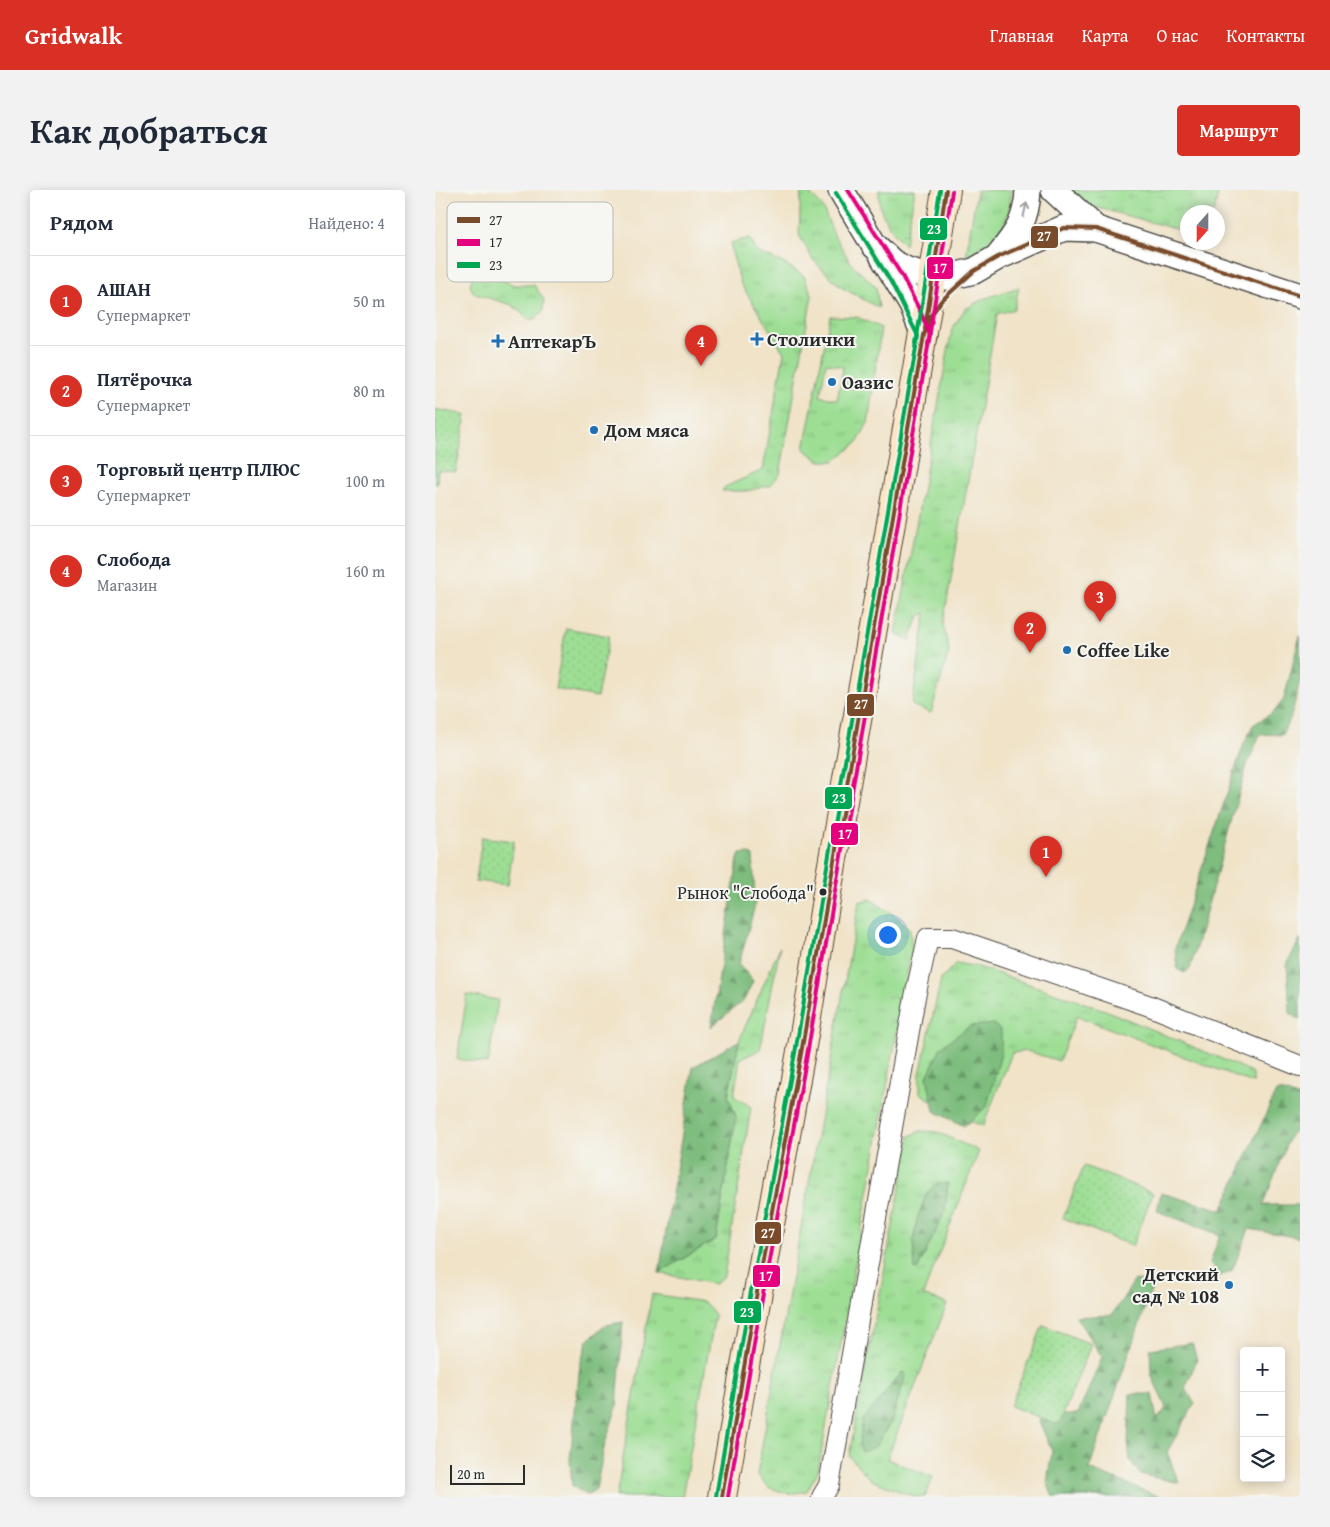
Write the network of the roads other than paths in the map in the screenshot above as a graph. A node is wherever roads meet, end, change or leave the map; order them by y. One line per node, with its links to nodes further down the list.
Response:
1 (841, 190): 7 (street)
2 (856, 190): 7 (street)
3 (946, 190): 10 (main road)
4 (1028, 190): 8 (street, one-way to 4)
5 (1054, 190): 6 (street)
6 (1096, 229): 8 (street); 11 (street)
7 (868, 234): 10 (street); 12 (street)
8 (998, 257): 9 (street)
9 (974, 271): 10 (street); 12 (street)
10 (932, 277): 12 (main road)
11 (1300, 296)
12 (924, 334): 14 (main road)
13 (1300, 1066): 15 (street)
14 (723, 1497)
15 (822, 1497)

